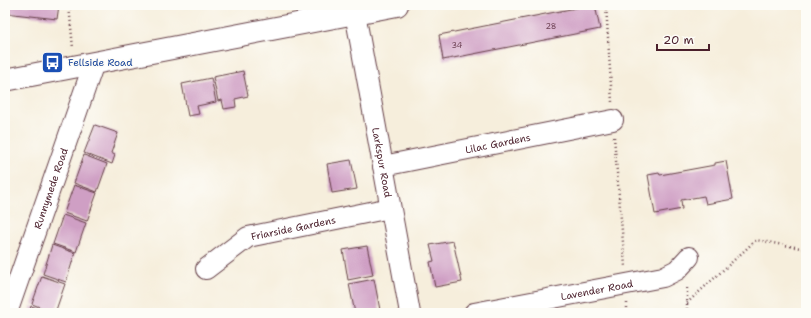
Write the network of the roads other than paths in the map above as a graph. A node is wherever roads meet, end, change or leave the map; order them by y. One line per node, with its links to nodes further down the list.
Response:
1 (396, 5): 2 (street)
2 (354, 13): 3 (street); 6 (street, Larkspur Road)
3 (85, 65): 4 (street); 11 (street, Runnymede Road)
4 (5, 80)
5 (613, 120): 6 (street, Lilac Gardens)
6 (383, 166): 7 (street, Larkspur Road)
7 (390, 208): 9 (street, Friarside Gardens); 12 (street, Larkspur Road)
8 (683, 263): 10 (street, Lavender Road)
9 (206, 269)
10 (537, 307): 13 (street, Lavender Road)
11 (8, 313)
12 (410, 313)
13 (474, 313)

